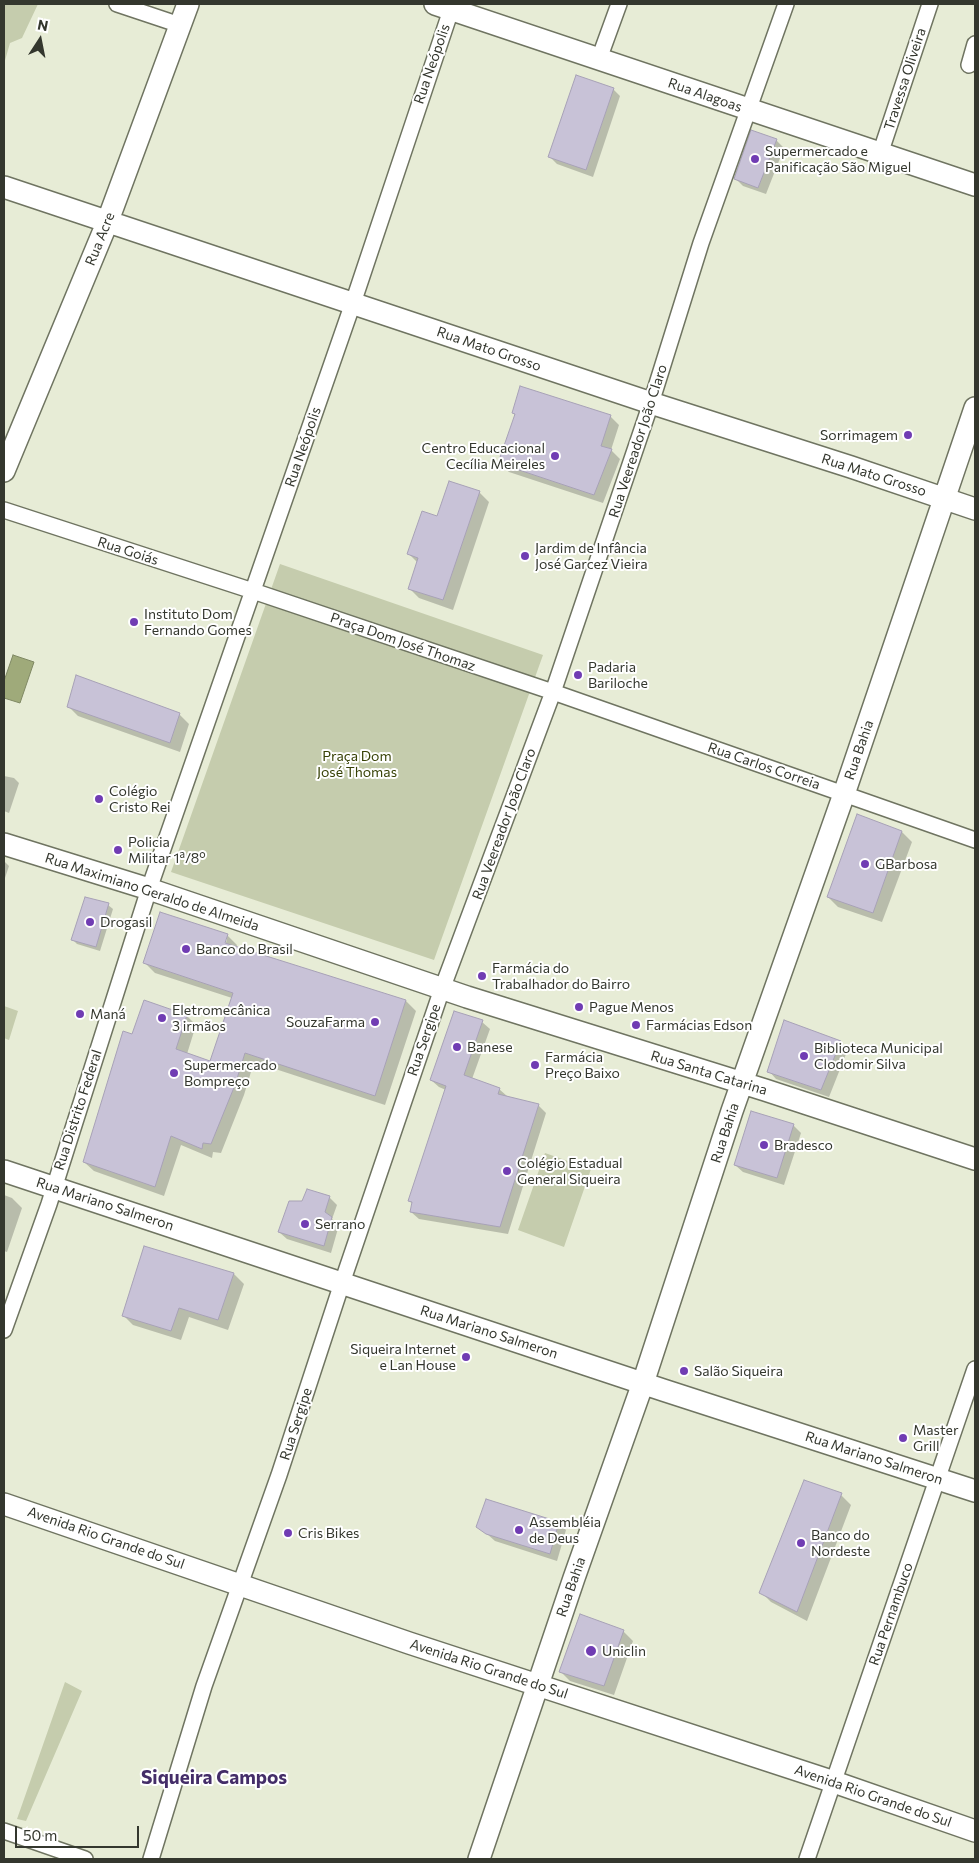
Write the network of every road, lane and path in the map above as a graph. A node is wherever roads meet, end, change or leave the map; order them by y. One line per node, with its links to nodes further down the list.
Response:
1 (117, 4): 7 (street)
2 (188, 4): 7 (main road, Rua Acre)
3 (619, 4): 9 (street)
4 (786, 4): 11 (street, Rua Veereador João Claro)
5 (930, 4): 12 (street, Travessa Oliveira)
6 (446, 6): 9 (main road, Rua Alagoas); 16 (street, Rua Neópolis)
7 (180, 25): 15 (main road, Rua Acre)
8 (975, 44): 10 (street)
9 (599, 59): 11 (main road, Rua Alagoas)
10 (969, 66)
11 (749, 110): 12 (main road, Rua Alagoas); 17 (street, Rua Veereador João Claro)
12 (880, 154): 13 (main road, Rua Alagoas)
13 (975, 186)
14 (4, 187): 15 (main road, Rua Mato Grosso)
15 (107, 223): 16 (main road, Rua Mato Grosso); 19 (main road, Rua Acre)
16 (353, 303): 17 (main road, Rua Mato Grosso); 23 (street, Rua Neópolis)
17 (651, 403): 20 (main road, Rua Mato Grosso); 24 (street, Rua Veereador João Claro)
18 (975, 408): 20 (main road, Rua Bahia)
19 (4, 471)
20 (944, 498): 21 (main road, Rua Mato Grosso); 25 (main road, Rua Bahia)
21 (975, 509)
22 (4, 510): 23 (street, Rua Goiás)
23 (253, 591): 24 (street, Praça Dom José Thomaz); 28 (street, Rua Neópolis)
24 (553, 692): 25 (street, Rua Carlos Correia); 29 (street, Rua Veereador João Claro)
25 (844, 794): 26 (street, Rua Carlos Correia); 30 (main road, Rua Bahia)
26 (975, 840)
27 (4, 844): 28 (main road, Rua Maximiano Geraldo de Almeida)
28 (149, 890): 29 (main road, Rua Maximiano Geraldo de Almeida); 33 (street, Rua Distrito Federal)
29 (442, 989): 30 (main road, Rua Santa Catarina); 34 (street, Rua Sergipe)
30 (742, 1083): 31 (main road, Rua Santa Catarina); 37 (main road, Rua Bahia)
31 (975, 1160)
32 (4, 1171): 33 (main road, Rua Mariano Salmeron)
33 (54, 1188): 34 (main road, Rua Mariano Salmeron); 35 (street, Rua Distrito Federal)
34 (342, 1283): 37 (main road, Rua Mariano Salmeron); 41 (street, Rua Sergipe)
35 (4, 1330)
36 (975, 1369): 38 (street, Rua Pernambuco)
37 (644, 1383): 38 (main road, Rua Mariano Salmeron); 42 (main road, Rua Bahia)
38 (938, 1479): 39 (main road, Rua Mariano Salmeron); 43 (street, Rua Pernambuco)
39 (975, 1491)
40 (4, 1504): 41 (main road, Avenida Rio Grande do Sul)
41 (240, 1584): 42 (main road, Avenida Rio Grande do Sul); 47 (street, Rua Sergipe)
42 (538, 1685): 43 (main road, Avenida Rio Grande do Sul); 48 (main road, Rua Bahia)
43 (834, 1782): 45 (main road, Avenida Rio Grande do Sul); 49 (street, Rua Pernambuco)
44 (4, 1831): 46 (street)
45 (975, 1831)
46 (85, 1859)
47 (151, 1859)
48 (479, 1859)
49 (807, 1859)

